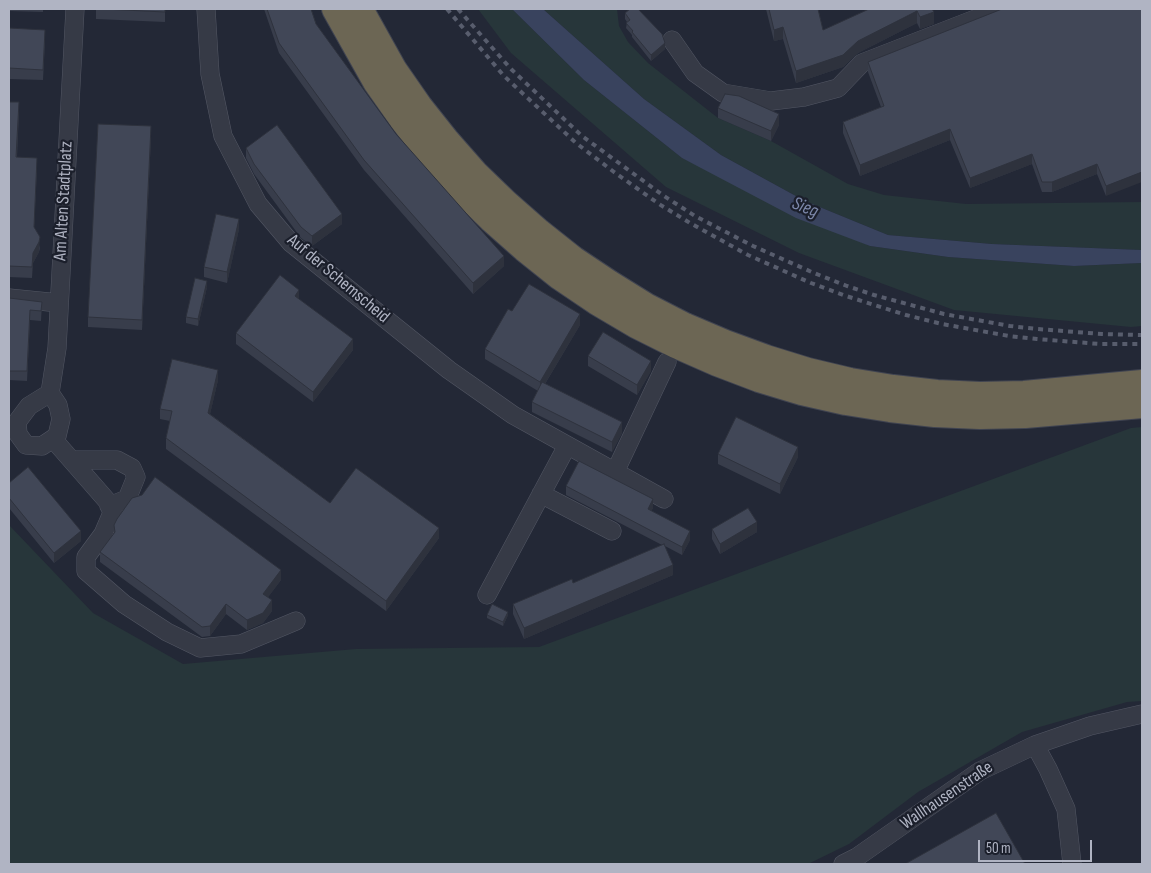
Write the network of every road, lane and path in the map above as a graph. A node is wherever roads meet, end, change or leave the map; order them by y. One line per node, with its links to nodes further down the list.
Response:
1 (75, 9): 8 (street, Am Alten Stadtplatz)
2 (206, 9): 14 (street, Auf der Schemscheid)
3 (335, 9): 12 (highway)
4 (360, 9): 10 (highway)
5 (1001, 9): 6 (street)
6 (672, 40)
7 (9, 298): 8 (street)
8 (60, 303): 11 (street, Am Alten Stadtplatz)
9 (666, 362): 16 (street)
10 (1142, 383)
11 (50, 393): 13 (street); 13 (street)
12 (1142, 405)
13 (53, 439): 15 (street)
14 (567, 446): 16 (street, Auf der Schemscheid); 17 (street)
15 (72, 460): 19 (street); 19 (street)
16 (615, 472): 18 (street, Auf der Schemscheid)
17 (541, 494): 20 (street); 21 (street)
18 (664, 498)
19 (109, 506): 22 (street)
20 (612, 531)
21 (487, 596)
22 (296, 621)
23 (1142, 714): 24 (street, Wallhausenstraße)
24 (1035, 745): 25 (street, Wallhausenstraße); 26 (street)
25 (843, 864)
26 (1072, 864)

